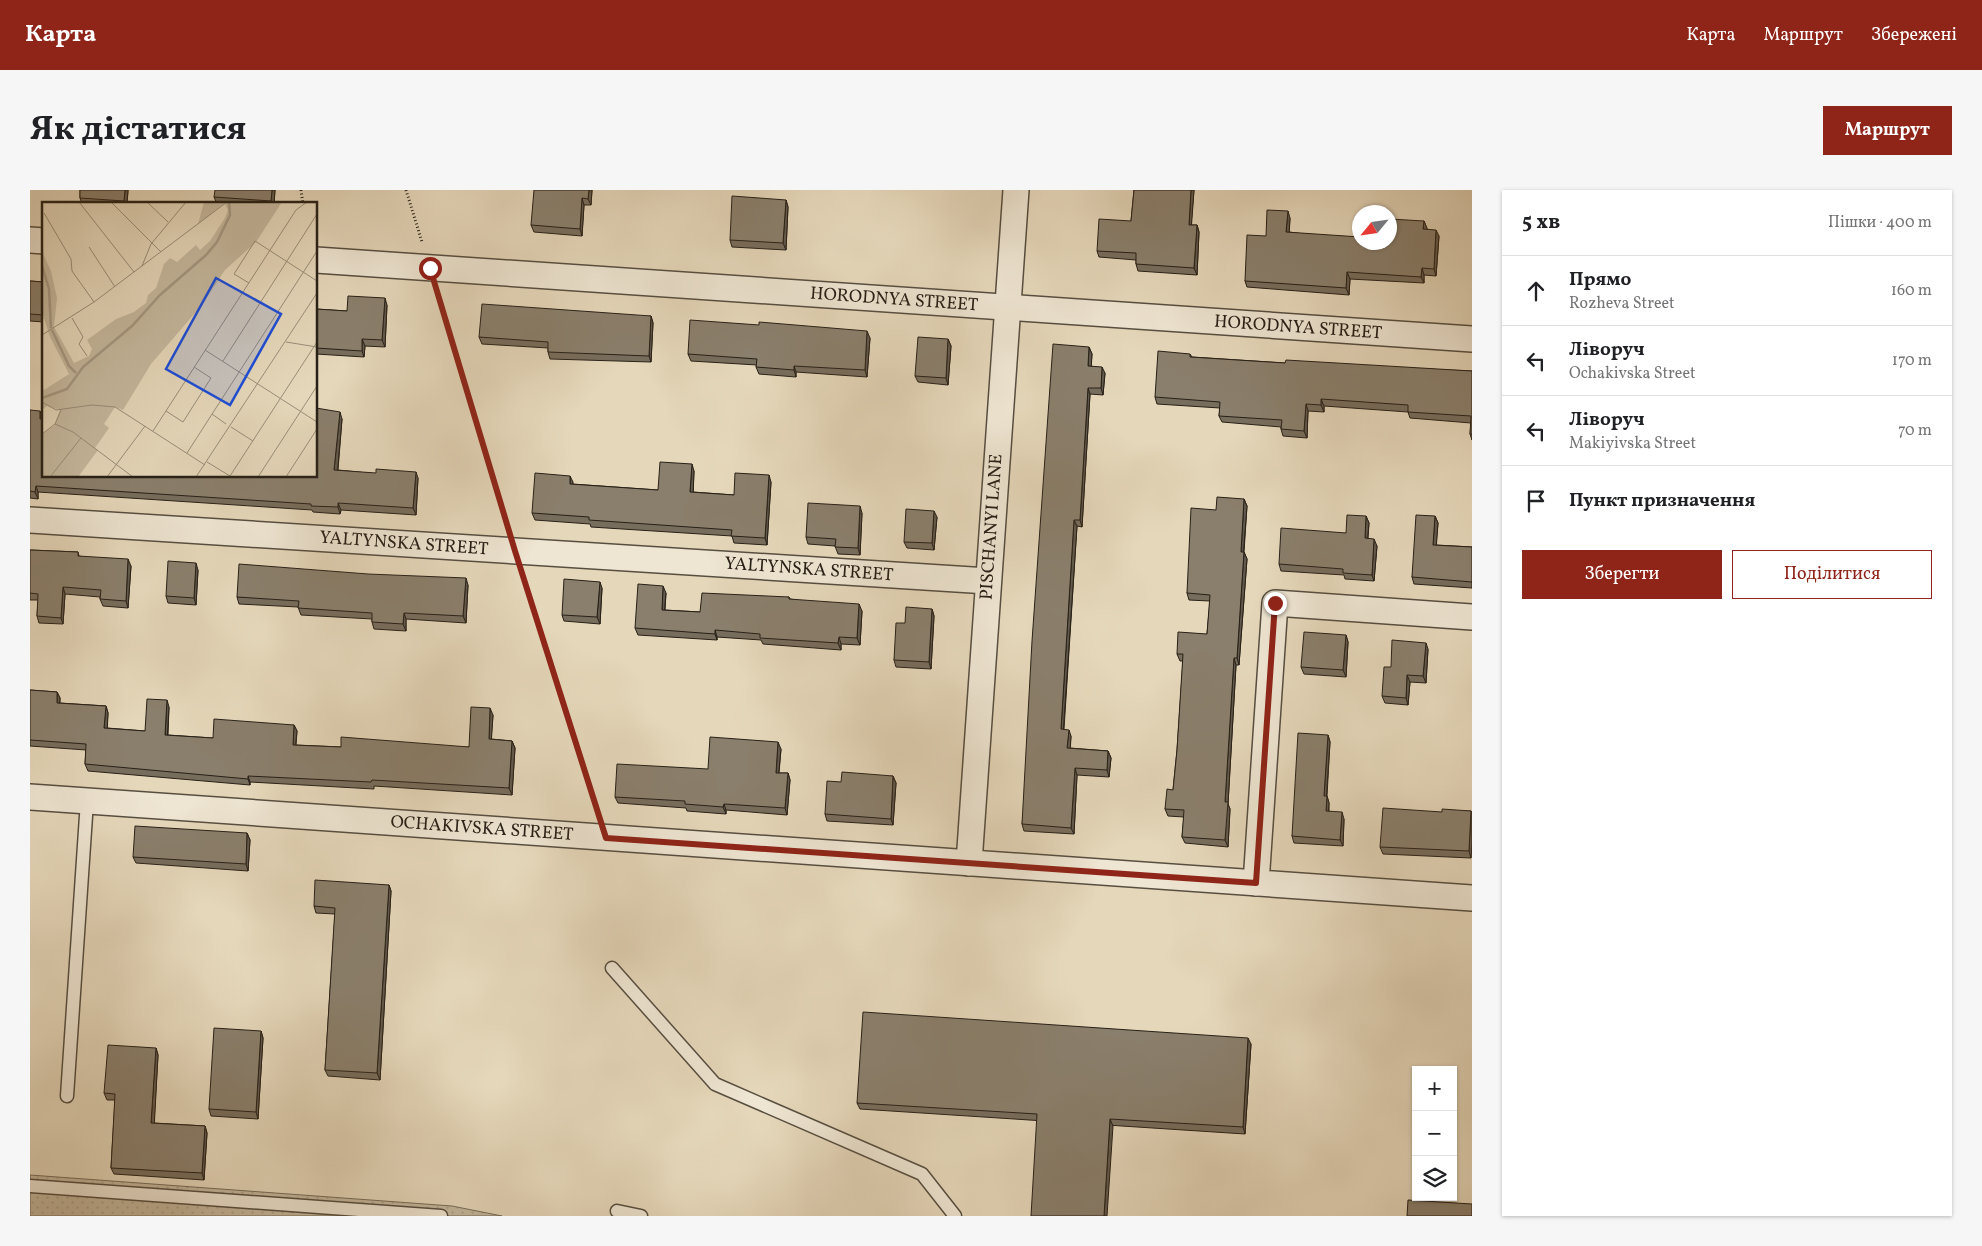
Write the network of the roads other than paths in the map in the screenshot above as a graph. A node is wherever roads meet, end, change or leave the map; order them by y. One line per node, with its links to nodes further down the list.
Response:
1 (1016, 190): 3 (street, PISCHANYI LANE)
2 (318, 260): 3 (street, HORODNYA STREET)
3 (1008, 308): 4 (street, HORODNYA STREET); 6 (street, PISCHANYI LANE)
4 (1472, 339)
5 (30, 520): 6 (street, YALTYNSKA STREET)
6 (988, 581): 10 (street, PISCHANYI LANE)
7 (1472, 617): 11 (street)
8 (30, 797): 9 (street, OCHAKIVSKA STREET)
9 (87, 801): 10 (street, OCHAKIVSKA STREET); 14 (lane)
10 (969, 863): 11 (street, OCHAKIVSKA STREET)
11 (1256, 883): 12 (street, OCHAKIVSKA STREET)
12 (1472, 898)
13 (612, 968): 19 (lane)
14 (67, 1096)
15 (30, 1186): 17 (lane)
16 (617, 1211): 18 (lane)
17 (441, 1216)
18 (641, 1216)
19 (955, 1216)

